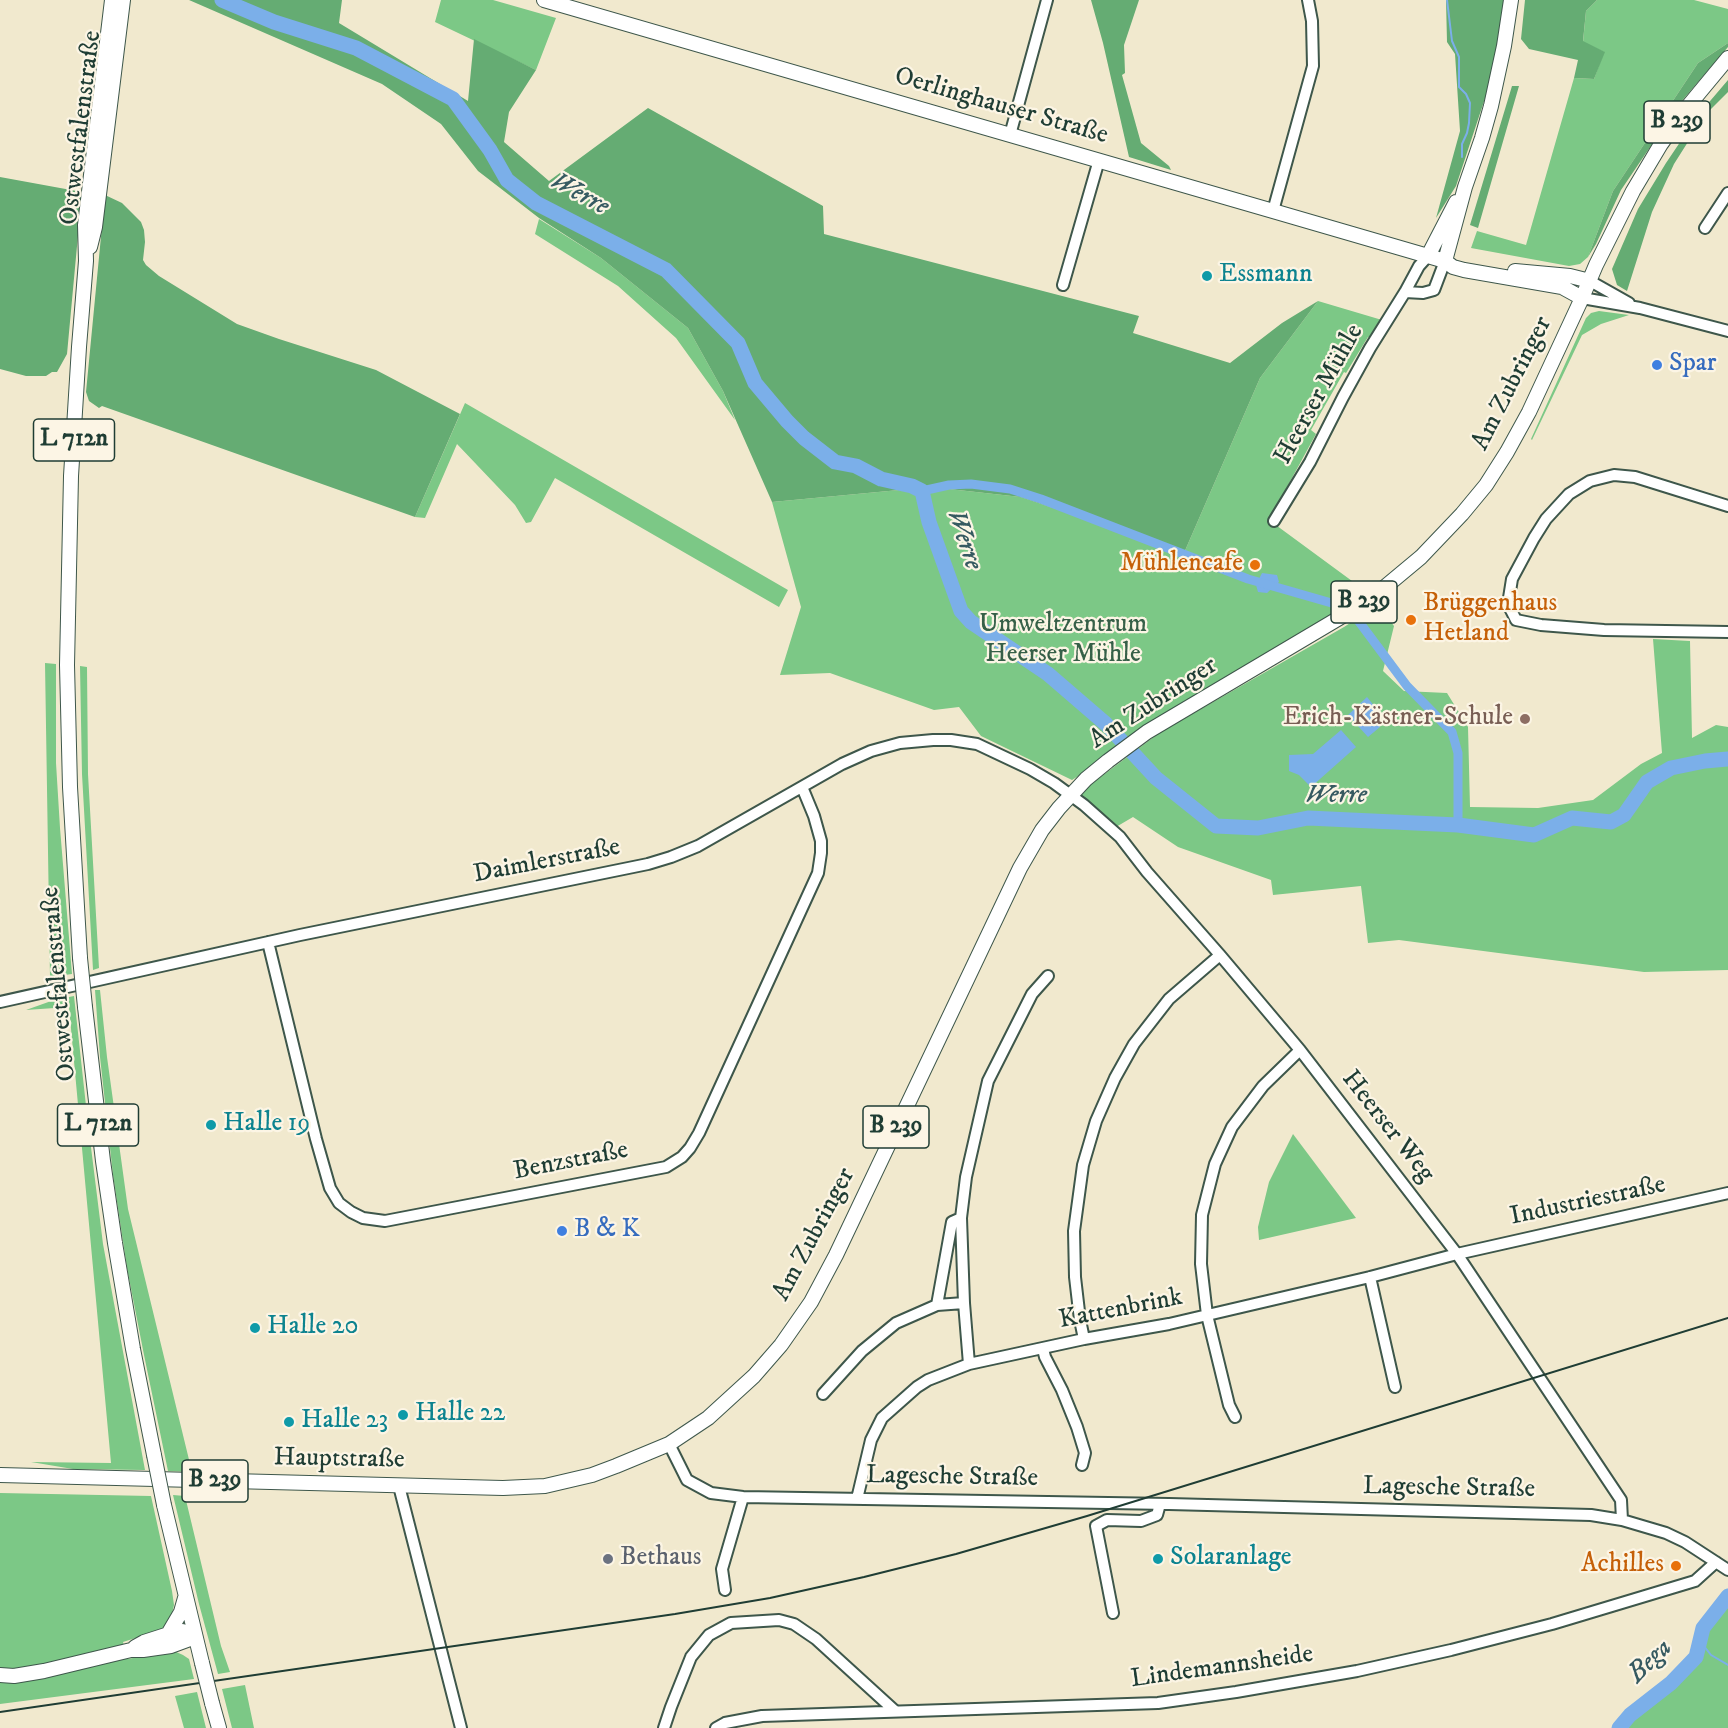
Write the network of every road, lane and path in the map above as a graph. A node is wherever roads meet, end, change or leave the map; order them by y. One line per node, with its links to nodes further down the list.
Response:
1 (112, 0): 14 (main road, Ostwestfalenstraße / L 712n)
2 (123, 0): 14 (main road, Ostwestfalenstraße / L 712n)
3 (544, 0): 8 (main road, Oerlinghauser Straße)
4 (1047, 0): 8 (street)
5 (1308, 0): 13 (street)
6 (1511, 0): 10 (main road)
7 (1728, 58): 18 (main road, Am Zubringer / B 239)
8 (1010, 135): 9 (main road, Oerlinghauser Straße)
9 (1099, 160): 13 (main road, Oerlinghauser Straße); 19 (street)
10 (1465, 187): 16 (main road); 17 (main road)
11 (1728, 193): 12 (street)
12 (1724, 207): 15 (street)
13 (1273, 211): 16 (main road, Oerlinghauser Straße)
14 (90, 226): 57 (main road, Ostwestfalenstraße / L 712n, bridge)
15 (1705, 228)
16 (1428, 256): 17 (main road, Oerlinghauser Straße); 20 (street, Heerser Mühle)
17 (1445, 261): 18 (main road, Oerlinghauser Straße); 20 (street); 21 (main road, Oerlinghauser Straße)
18 (1590, 281): 21 (main road, Am Zubringer / B 239); 22 (street, Oerlinghauser Straße)
19 (1063, 285)
20 (1405, 292): 25 (street, Heerser Mühle)
21 (1582, 298): 22 (street, Oerlinghauser Straße); 28 (main road, Am Zubringer / B 239)
22 (1640, 308): 23 (street, Oerlinghauser Straße)
23 (1728, 331)
24 (1728, 506): 26 (street)
25 (1274, 521)
26 (1728, 632)
27 (802, 787): 28 (street, Daimlerstraße); 29 (street, Daimlerstraße); 29 (street, Benzstraße)
28 (1070, 795): 30 (street, Heerser Weg); 47 (main road, Am Zubringer / B 239)
29 (268, 942): 32 (street, Daimlerstraße)
30 (1220, 955): 33 (street, Heerser Weg); 41 (street)
31 (1048, 976): 35 (street)
32 (0, 1002)
33 (1300, 1050): 36 (street, Heerser Weg); 40 (street)
34 (1728, 1193): 36 (street, Industriestraße)
35 (961, 1218): 38 (street); 39 (street)
36 (1457, 1254): 37 (street, Kattenbrink); 54 (street, Heerser Weg)
37 (1370, 1277): 40 (street, Kattenbrink); 44 (street)
38 (964, 1303): 39 (street); 43 (street)
39 (937, 1305): 45 (street)
40 (1207, 1315): 41 (street, Kattenbrink); 46 (street, Kattenbrink)
41 (1084, 1338): 42 (street, Kattenbrink)
42 (1043, 1348): 43 (street, Kattenbrink); 48 (street, Kattenbrink)
43 (969, 1364): 52 (street, Kattenbrink)
44 (1395, 1387)
45 (823, 1394)
46 (1235, 1417)
47 (669, 1444): 50 (main road, Hauptstraße / B 239); 51 (street, Lagesche Straße)
48 (1082, 1465)
49 (0, 1475): 50 (main road, Hauptstraße / B 239)
50 (399, 1486): 65 (street)
51 (743, 1497): 52 (street, Lagesche Straße); 56 (street)
52 (857, 1499): 53 (street, Lagesche Straße)
53 (1160, 1504): 54 (street, Lagesche Straße); 58 (street)
54 (1622, 1520): 55 (street, Lagesche Straße)
55 (1723, 1567): 63 (street, Lindemannsheide)
56 (725, 1590)
57 (185, 1596): 59 (main road, Ostwestfalenstraße / L 712n); 60 (main road)
58 (1113, 1613)
59 (195, 1635): 60 (main road); 61 (main road, Ostwestfalenstraße / L 712n)
60 (170, 1640): 61 (main road); 62 (main road)
61 (202, 1663): 64 (main road, Ostwestfalenstraße / L 712n, bridge)
62 (0, 1675)
63 (895, 1711): 66 (street); 67 (street, Lindemannsheide)
64 (219, 1728)
65 (461, 1728)
66 (664, 1728)
67 (716, 1728)

